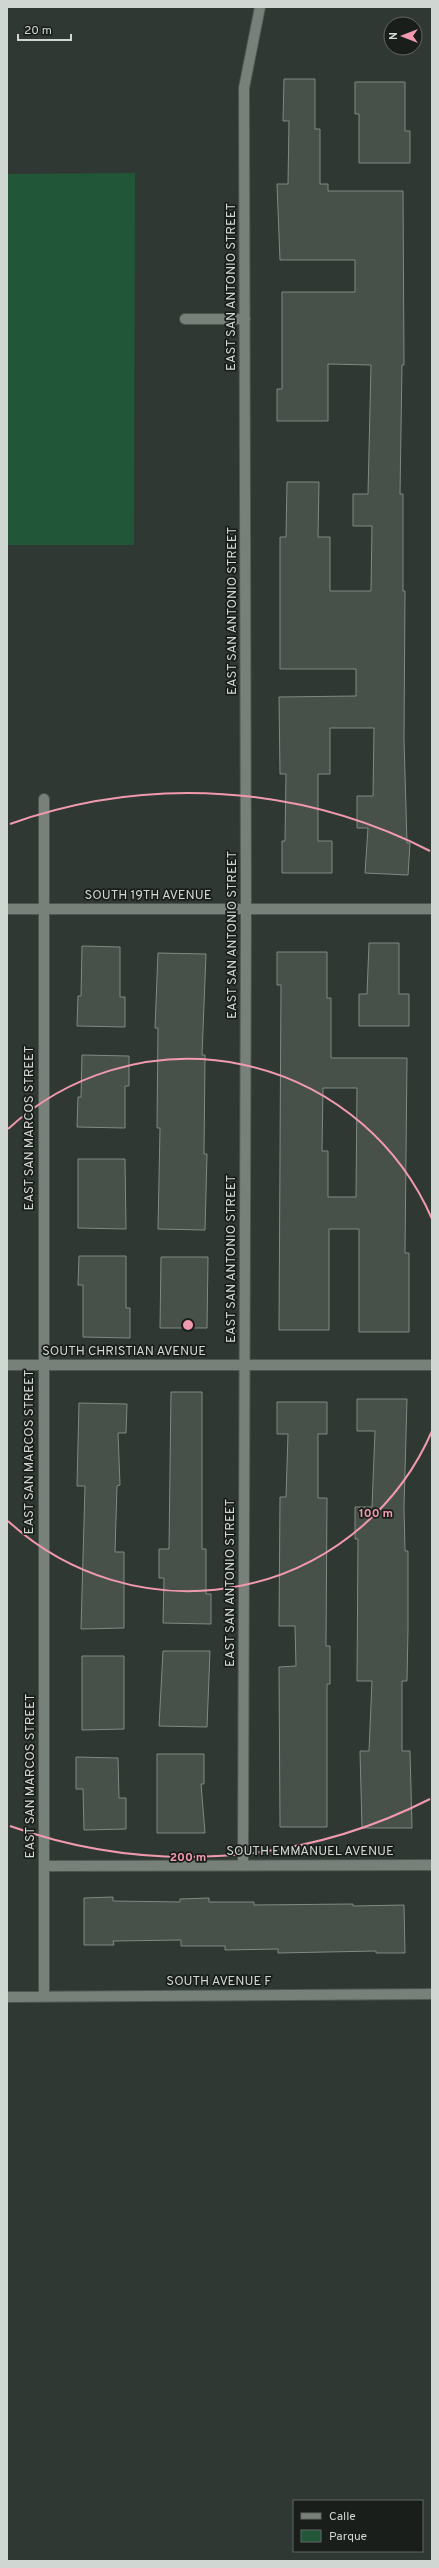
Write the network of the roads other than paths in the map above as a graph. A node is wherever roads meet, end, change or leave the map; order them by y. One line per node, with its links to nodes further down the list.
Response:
1 (260, 7): 2 (street, EAST SAN ANTONIO STREET)
2 (245, 319): 3 (street); 7 (street, EAST SAN ANTONIO STREET)
3 (185, 320)
4 (44, 798): 6 (street, EAST SAN MARCOS STREET)
5 (7, 909): 6 (street, SOUTH 19TH AVENUE)
6 (44, 909): 7 (street, SOUTH 19TH AVENUE); 10 (street, EAST SAN MARCOS STREET)
7 (246, 909): 8 (street, SOUTH 19TH AVENUE); 11 (street, EAST SAN ANTONIO STREET)
8 (432, 909)
9 (7, 1365): 10 (street, SOUTH CHRISTIAN AVENUE)
10 (43, 1365): 11 (street, SOUTH CHRISTIAN AVENUE); 14 (street, EAST SAN MARCOS STREET)
11 (245, 1365): 12 (street, SOUTH CHRISTIAN AVENUE); 15 (street, EAST SAN ANTONIO STREET)
12 (432, 1366)
13 (432, 1865): 15 (street, SOUTH EMMANUEL AVENUE)
14 (44, 1866): 15 (street, SOUTH EMMANUEL AVENUE); 17 (street, EAST SAN MARCOS STREET)
15 (243, 1866)
16 (432, 1994): 17 (street, SOUTH AVENUE F)
17 (44, 1996): 18 (street, SOUTH AVENUE F)
18 (7, 1997)

